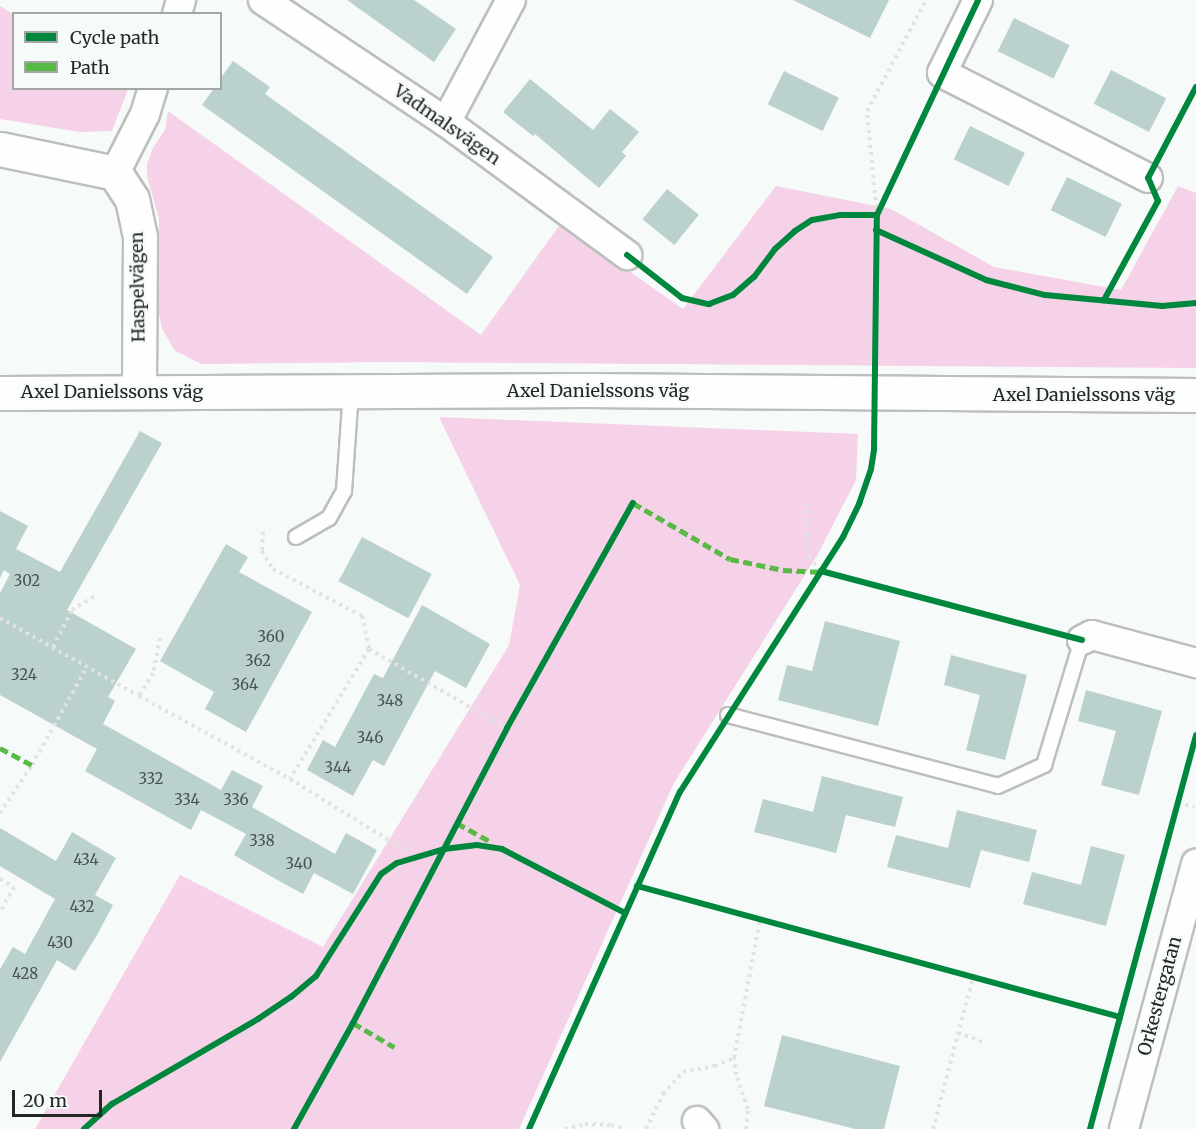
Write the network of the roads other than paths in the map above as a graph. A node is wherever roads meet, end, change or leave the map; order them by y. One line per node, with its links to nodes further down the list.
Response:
1 (263, 0): 5 (street, Vadmalsvägen)
2 (511, 0): 5 (street)
3 (978, 0): 8 (street)
4 (152, 90): 7 (street)
5 (446, 122): 9 (street, Vadmalsvägen)
6 (0, 149): 7 (street)
7 (115, 173): 10 (street, Haspelvägen)
8 (1148, 178)
9 (627, 255)
10 (139, 391): 11 (street, Axel Danielssons väg); 12 (street, Axel Danielssons väg)
11 (351, 391): 13 (street, Axel Danielssons väg); 14 (lane)
12 (0, 393)
13 (1196, 395)
14 (296, 537)
15 (1082, 640): 16 (street); 17 (lane)
16 (1196, 663)
17 (728, 715)
18 (1196, 864): 19 (street, Orkestergatan)
19 (1124, 1129)

